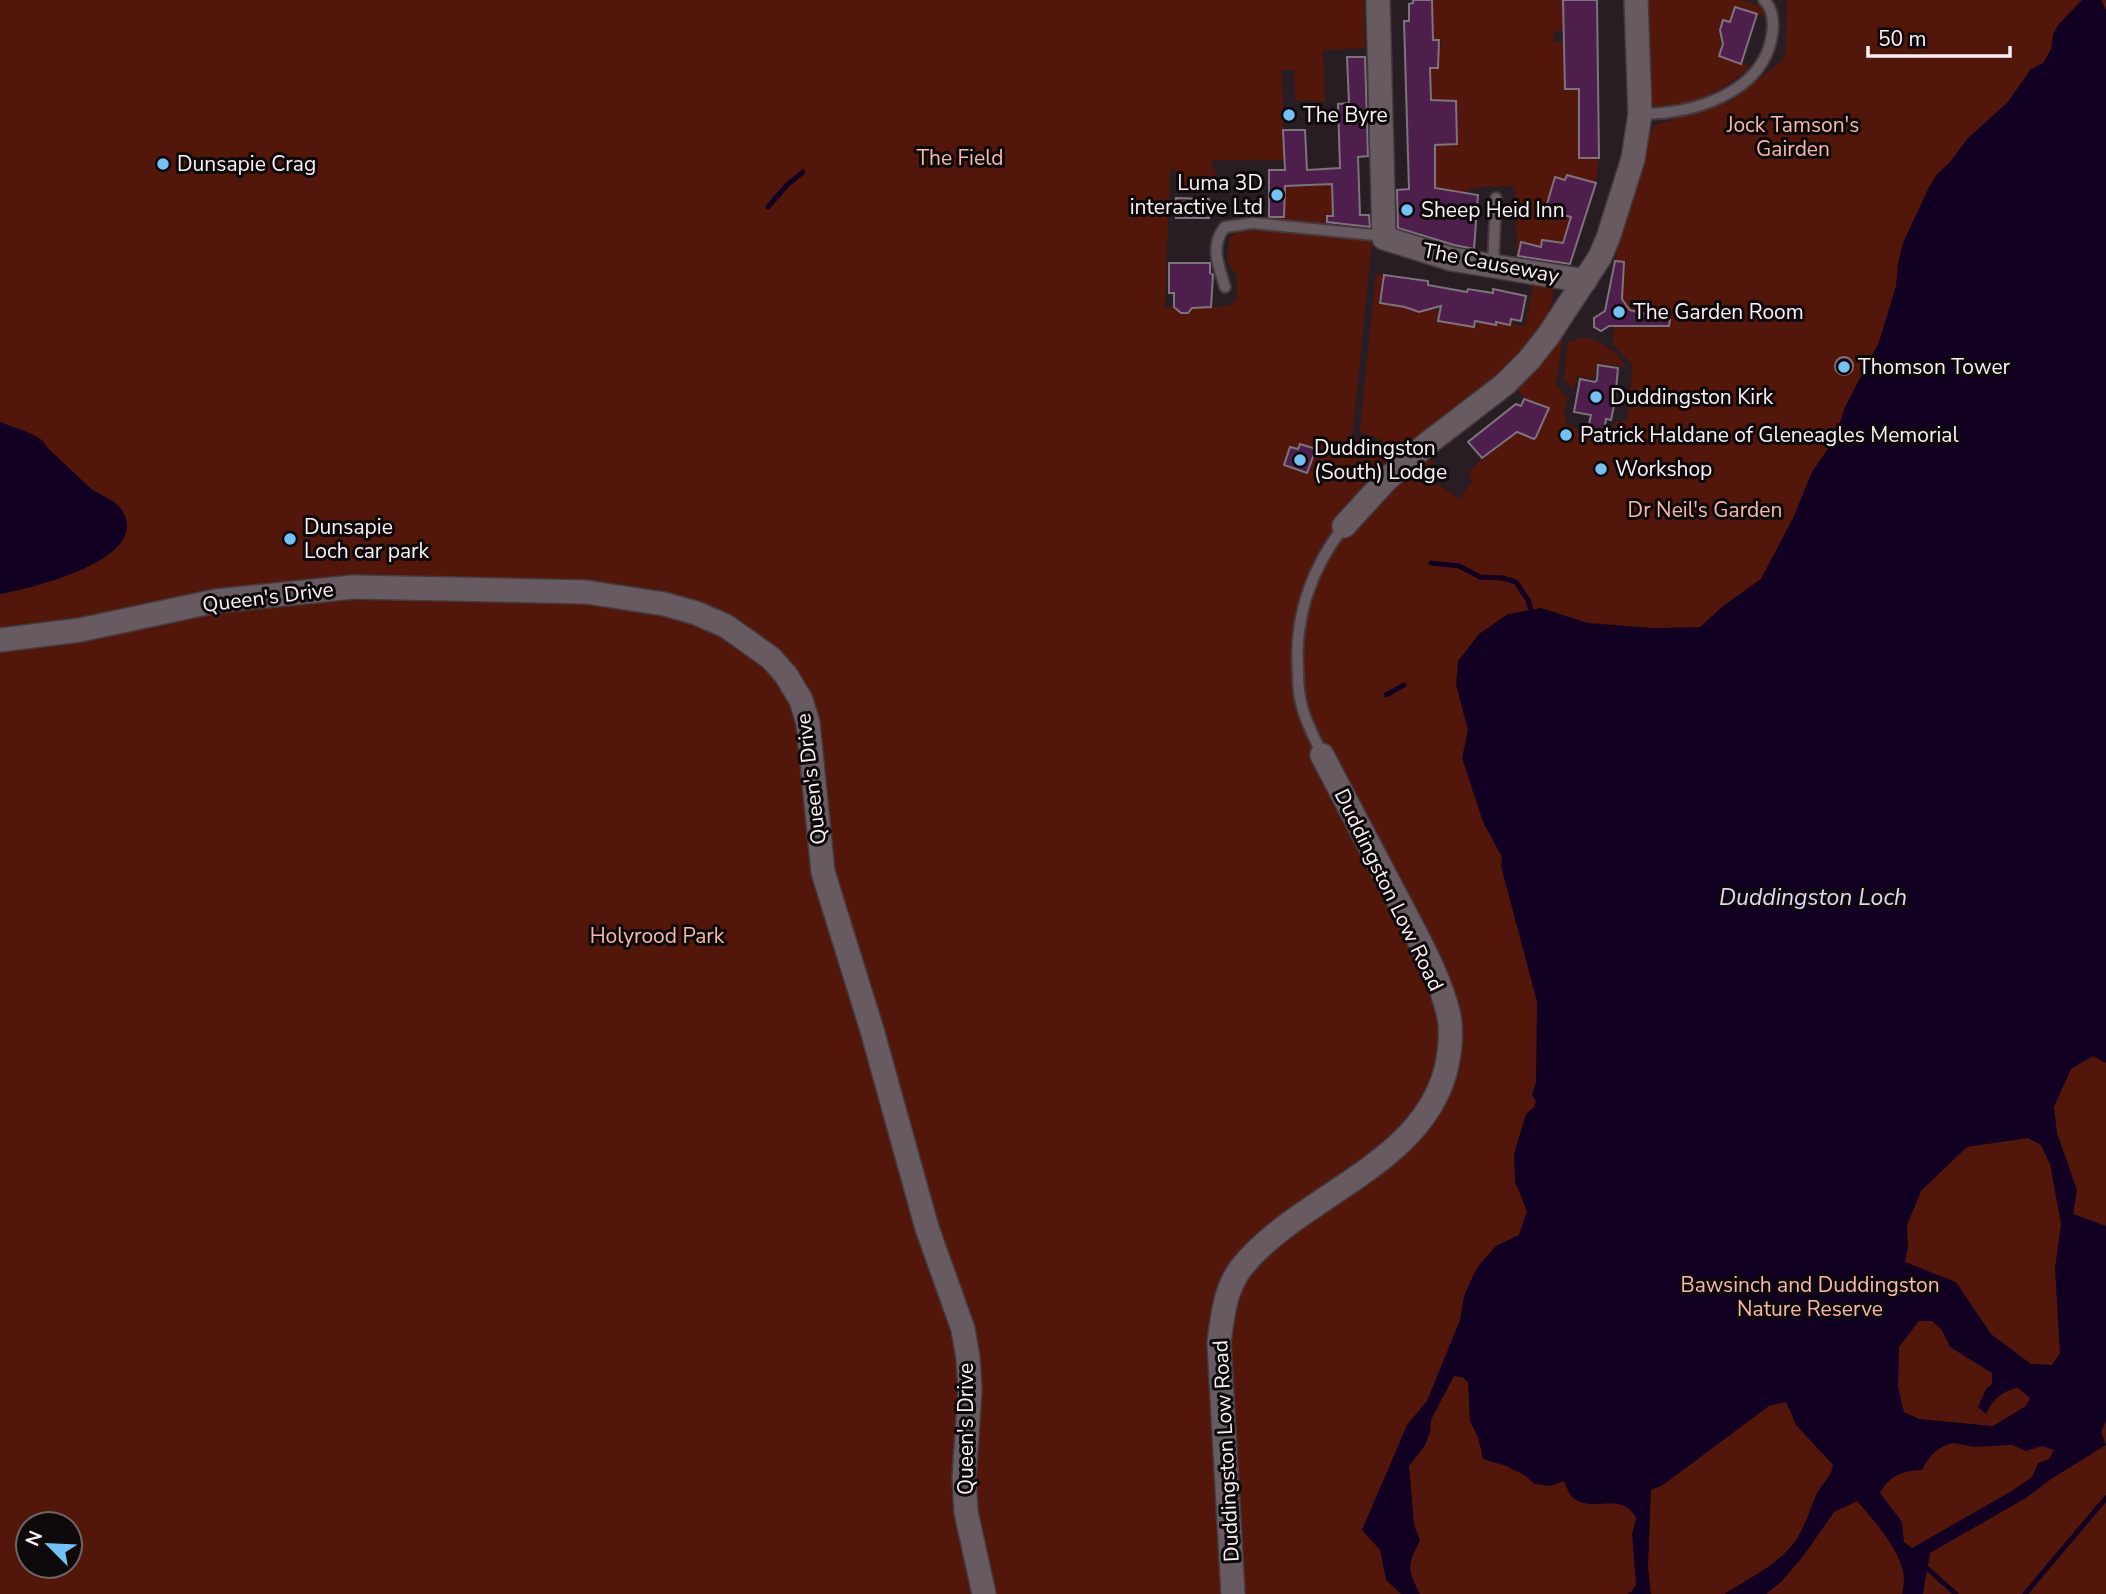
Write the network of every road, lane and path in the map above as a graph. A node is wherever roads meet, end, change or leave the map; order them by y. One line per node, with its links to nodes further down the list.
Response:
1 (1378, 0): 6 (street)
2 (1636, 0): 4 (street)
3 (1763, 0): 4 (lane)
4 (1640, 114): 8 (street)
5 (1496, 198): 7 (lane)
6 (1384, 231): 7 (street, The Causeway); 9 (lane)
7 (1493, 265): 8 (street, The Causeway)
8 (1584, 281): 10 (street)
9 (1224, 287)
10 (1344, 526): 12 (lane, Duddingston Low Road)
11 (0, 640): 13 (street, Queen's Drive)
12 (1322, 755): 14 (street, Duddingston Low Road)
13 (984, 1594)
14 (1233, 1594)

